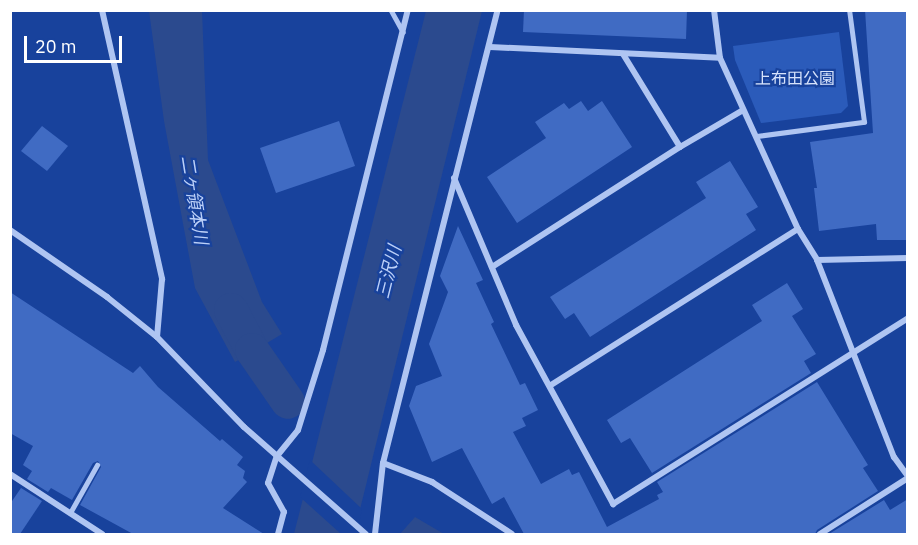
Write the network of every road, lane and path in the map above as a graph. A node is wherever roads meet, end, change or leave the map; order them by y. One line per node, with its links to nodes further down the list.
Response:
1 (102, 10): 21 (street)
2 (391, 10): 7 (lane)
3 (408, 10): 7 (street)
4 (498, 10): 8 (street)
5 (714, 10): 10 (street)
6 (849, 10): 12 (lane)
7 (403, 33): 24 (street)
8 (490, 47): 9 (street); 14 (street)
9 (623, 54): 10 (street); 13 (street)
10 (720, 58): 11 (street)
11 (743, 110): 12 (street); 13 (street)
12 (757, 136): 15 (street)
13 (680, 147): 19 (street)
14 (454, 178): 19 (street); 25 (street)
15 (798, 229): 18 (street); 23 (street)
16 (10, 230): 21 (street)
17 (908, 258): 18 (street)
18 (817, 260): 22 (street)
19 (492, 267): 23 (street)
20 (908, 318): 22 (street)
21 (157, 337): 24 (street)
22 (854, 353): 23 (street); 28 (street)
23 (551, 385)
24 (277, 456): 30 (street); 32 (street)
25 (383, 463): 33 (street); 34 (street)
26 (97, 465): 29 (lane)
27 (10, 474): 29 (street)
28 (908, 477): 35 (street)
29 (70, 513): 31 (street)
30 (364, 532)
31 (102, 534)
32 (278, 534)
33 (375, 534)
34 (512, 534)
35 (820, 534)

